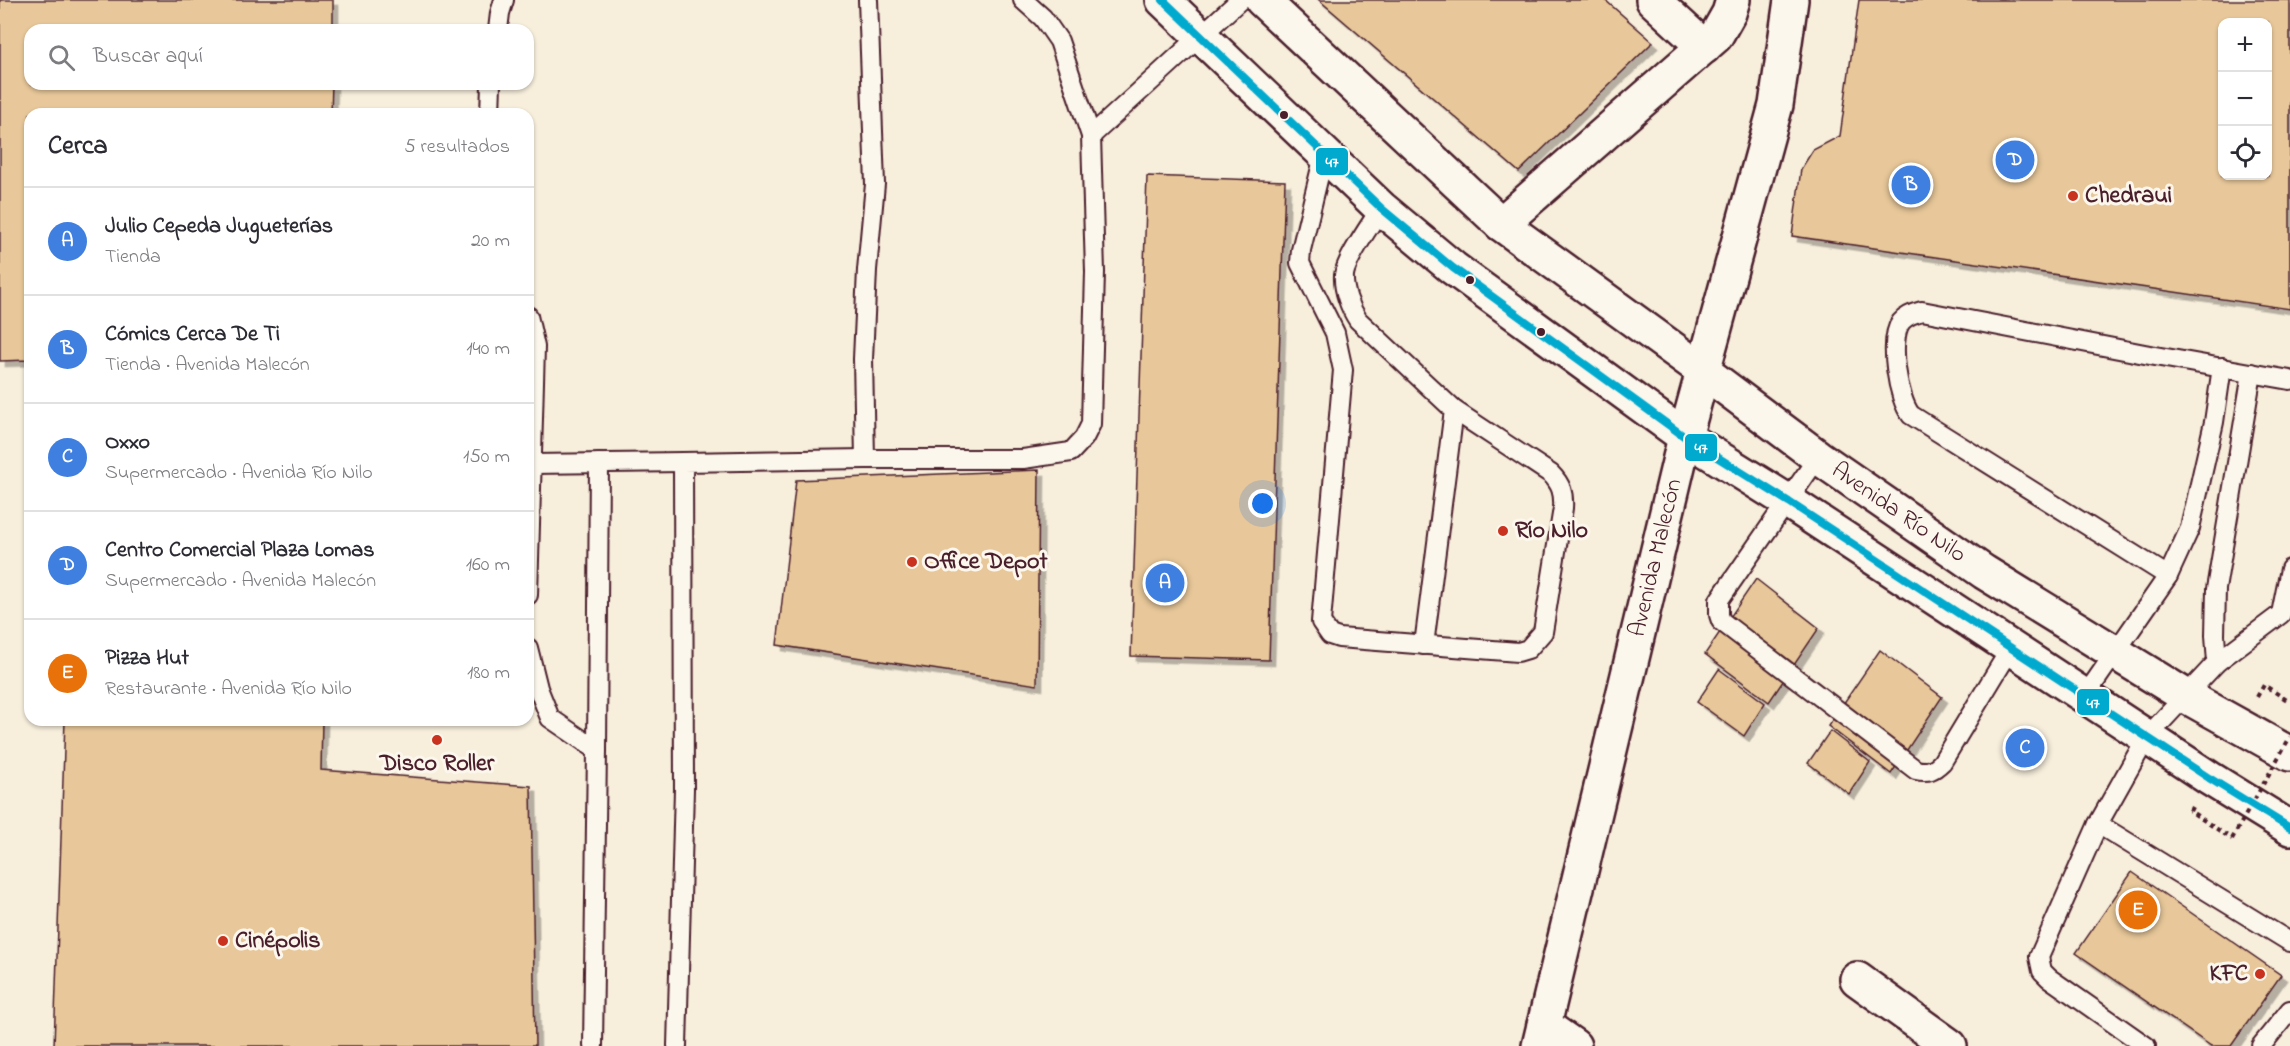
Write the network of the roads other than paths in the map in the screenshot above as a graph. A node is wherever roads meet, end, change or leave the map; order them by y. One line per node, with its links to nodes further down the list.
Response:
1 (504, 0): 10 (lane)
2 (868, 0): 28 (lane)
3 (1023, 0): 15 (lane)
4 (1163, 0): 11 (main road, Avenida Río Nilo)
5 (1240, 0): 11 (lane)
6 (1262, 0): 18 (main road, Avenida Río Nilo)
7 (1653, 0): 12 (main road)
8 (1733, 0): 12 (main road)
9 (1791, 0): 21 (main road, Avenida Malecón)
10 (499, 24)
11 (1200, 37): 15 (lane); 16 (main road, Avenida Río Nilo)
12 (1704, 47): 18 (main road)
13 (491, 90): 14 (lane)
14 (490, 108)
15 (1091, 135): 28 (lane)
16 (1324, 155): 17 (main road, Avenida Río Nilo); 36 (lane)
17 (1381, 208): 25 (lane); 26 (main road, Avenida Río Nilo)
18 (1501, 224): 21 (main road, Avenida Río Nilo)
19 (534, 343): 24 (lane)
20 (2222, 367): 22 (lane); 34 (lane); 34 (lane)
21 (1702, 370): 26 (main road, Avenida Malecón); 27 (main road, Avenida Río Nilo)
22 (2252, 373): 23 (lane); 39 (lane)
23 (2290, 380)
24 (534, 386)
25 (1454, 410): 36 (lane); 36 (lane)
26 (1684, 437): 32 (main road, Avenida Río Nilo); 51 (main road, Avenida Malecón)
27 (1818, 457): 32 (lane); 38 (main road, Avenida Río Nilo)
28 (865, 459): 29 (lane)
29 (683, 462): 30 (lane); 53 (lane)
30 (599, 463): 31 (lane); 44 (lane)
31 (534, 464)
32 (1789, 502): 37 (main road, Avenida Río Nilo); 37 (lane)
33 (2290, 569): 35 (lane)
34 (2168, 576): 38 (lane)
35 (2285, 617): 39 (lane)
36 (1424, 645)
37 (2011, 648): 42 (main road, Avenida Río Nilo)
38 (2115, 652): 41 (main road, Avenida Río Nilo); 42 (lane)
39 (2217, 662): 41 (lane)
40 (534, 672): 44 (lane)
41 (2184, 695): 43 (lane); 45 (main road, Avenida Río Nilo)
42 (2085, 696): 43 (main road, Avenida Río Nilo)
43 (2147, 737): 46 (lane); 47 (main road, Avenida Río Nilo)
44 (597, 750): 52 (lane)
45 (2290, 754)
46 (2098, 824): 48 (lane); 56 (lane)
47 (2290, 828)
48 (2290, 942)
49 (1857, 979): 55 (main road)
50 (2290, 1010): 57 (lane)
51 (1541, 1036): 54 (main road)
52 (593, 1046)
53 (677, 1046)
54 (1574, 1046)
55 (1950, 1046)
56 (2146, 1046)
57 (2261, 1046)

